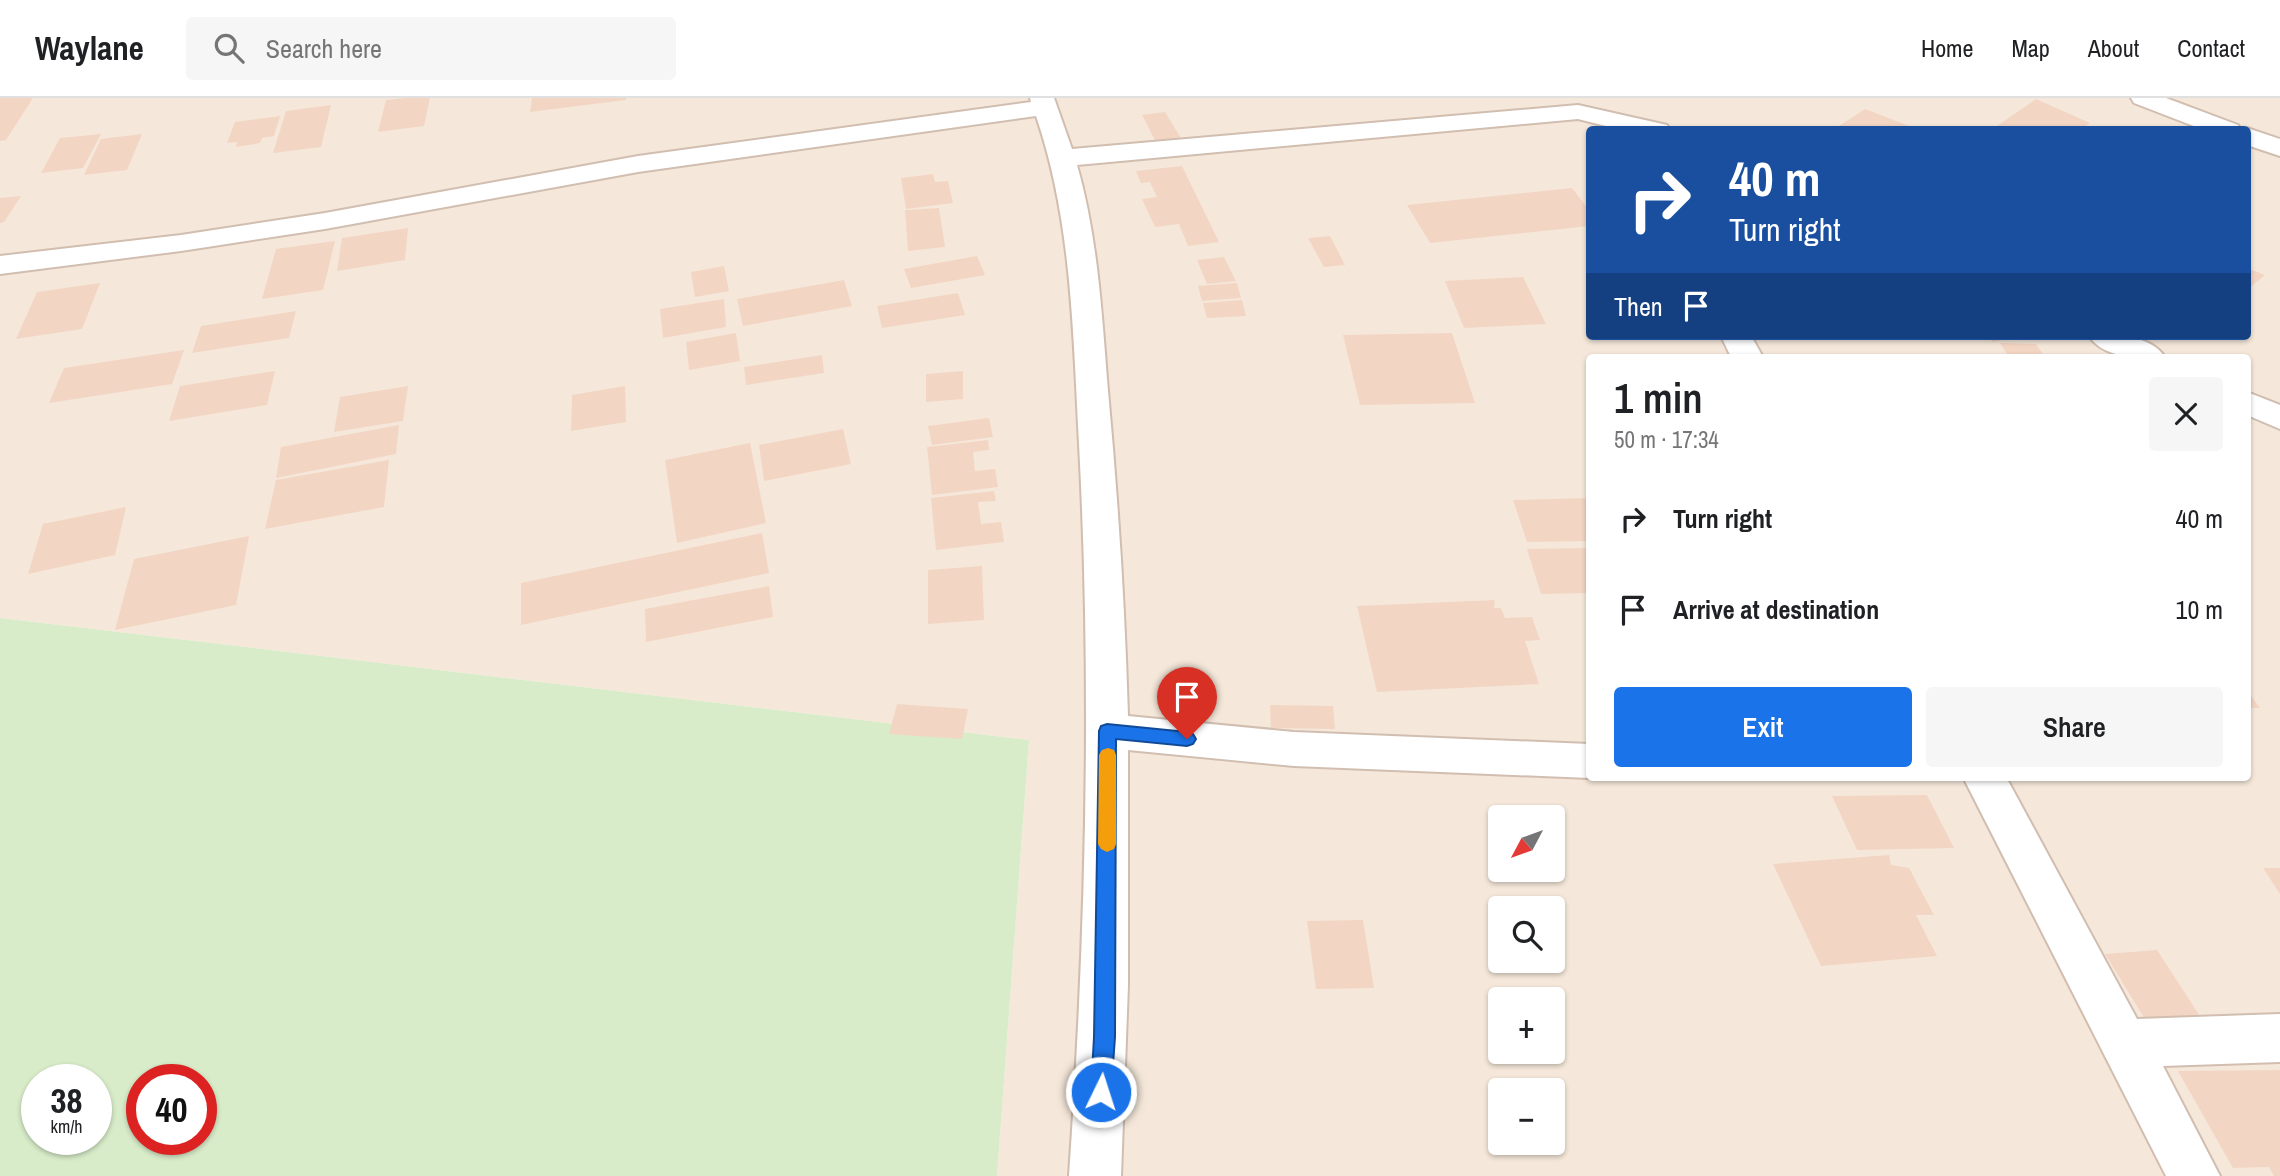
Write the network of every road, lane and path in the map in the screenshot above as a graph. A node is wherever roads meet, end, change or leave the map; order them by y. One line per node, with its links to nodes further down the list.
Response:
1 (2143, 98): 6 (street)
2 (1044, 103): 9 (street); 10 (street)
3 (1572, 105): 4 (street); 5 (street); 9 (street)
4 (1606, 126)
5 (1644, 126)
6 (2218, 126)
7 (2251, 137): 8 (street)
8 (2280, 148)
9 (1063, 158): 15 (street)
10 (0, 265)
11 (2113, 340): 12 (street)
12 (2143, 354)
13 (2251, 404): 14 (street)
14 (2280, 418)
15 (1107, 731): 16 (street); 20 (street)
16 (1586, 761)
17 (1986, 781): 19 (street)
18 (2280, 1038): 19 (street)
19 (2124, 1043): 21 (street)
20 (1095, 1176)
21 (2194, 1176)

